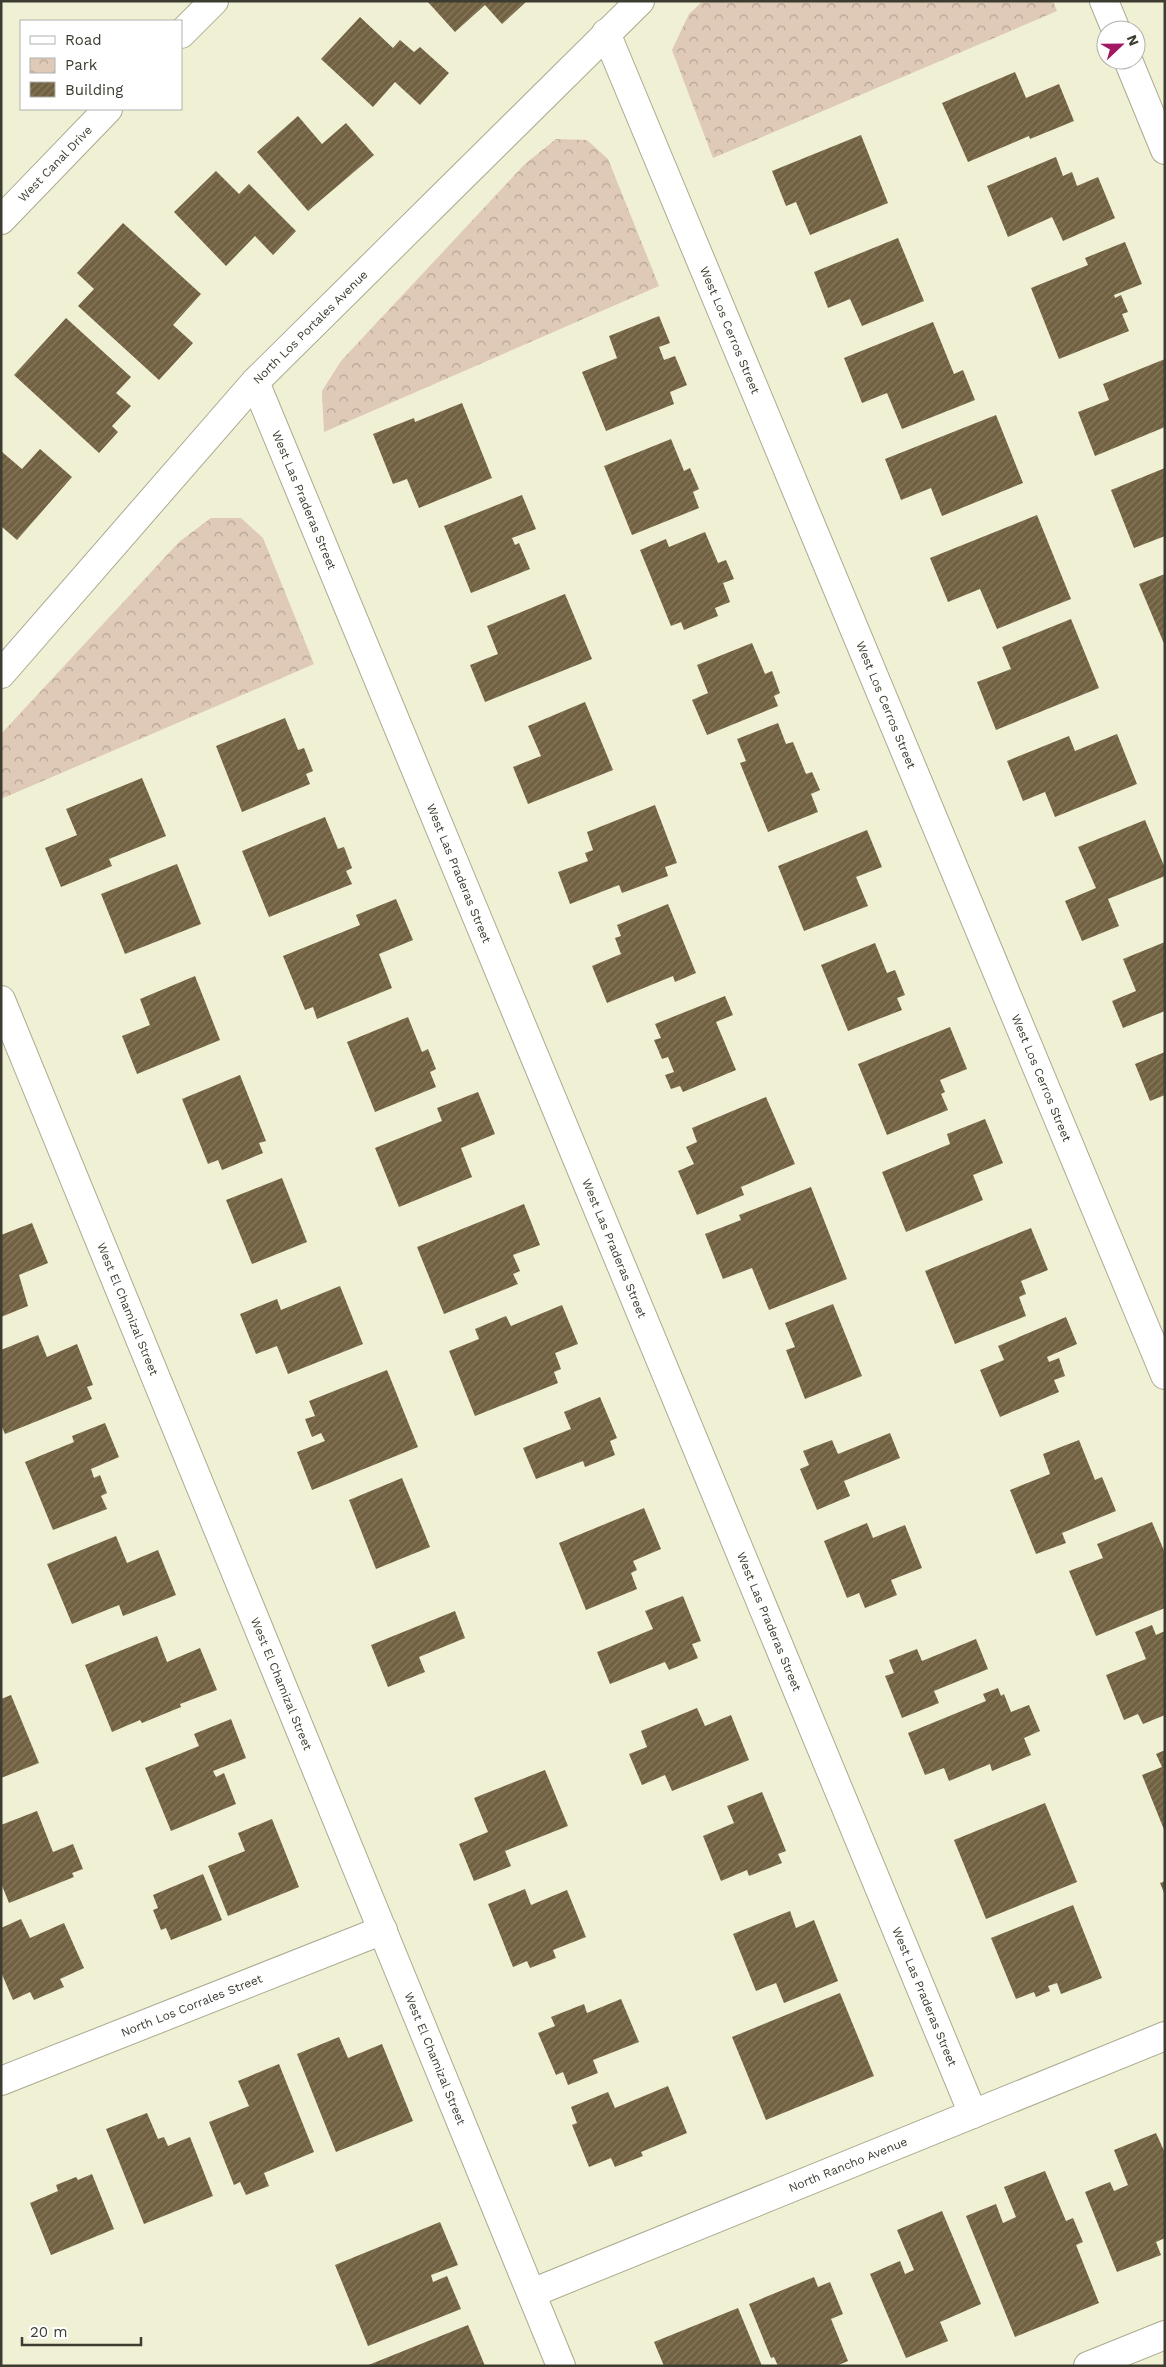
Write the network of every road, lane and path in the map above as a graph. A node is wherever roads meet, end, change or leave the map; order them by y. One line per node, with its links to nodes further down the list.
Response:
1 (214, 1): 5 (street)
2 (640, 1): 6 (street, North Los Portales Avenue)
3 (1104, 1): 4 (street)
4 (1112, 20)
5 (182, 33)
6 (606, 33): 11 (street, North Los Portales Avenue); 14 (street, West Los Cerros Street)
7 (1132, 70): 9 (street)
8 (107, 110): 10 (street, West Canal Drive)
9 (1165, 150)
10 (1, 220)
11 (256, 382): 12 (street, North Los Portales Avenue); 18 (street, West Las Praderas Street)
12 (1, 674)
13 (1, 1000): 15 (street, West El Chamizal Street)
14 (1165, 1375)
15 (383, 1930): 17 (street, North Los Corrales Street); 19 (street, West El Chamizal Street)
16 (1165, 2036): 18 (street, North Rancho Avenue)
17 (1, 2081)
18 (973, 2114): 19 (street, North Rancho Avenue)
19 (532, 2294): 21 (street, West El Chamizal Street)
20 (1165, 2335): 22 (street)
21 (562, 2366)
22 (1088, 2366)

